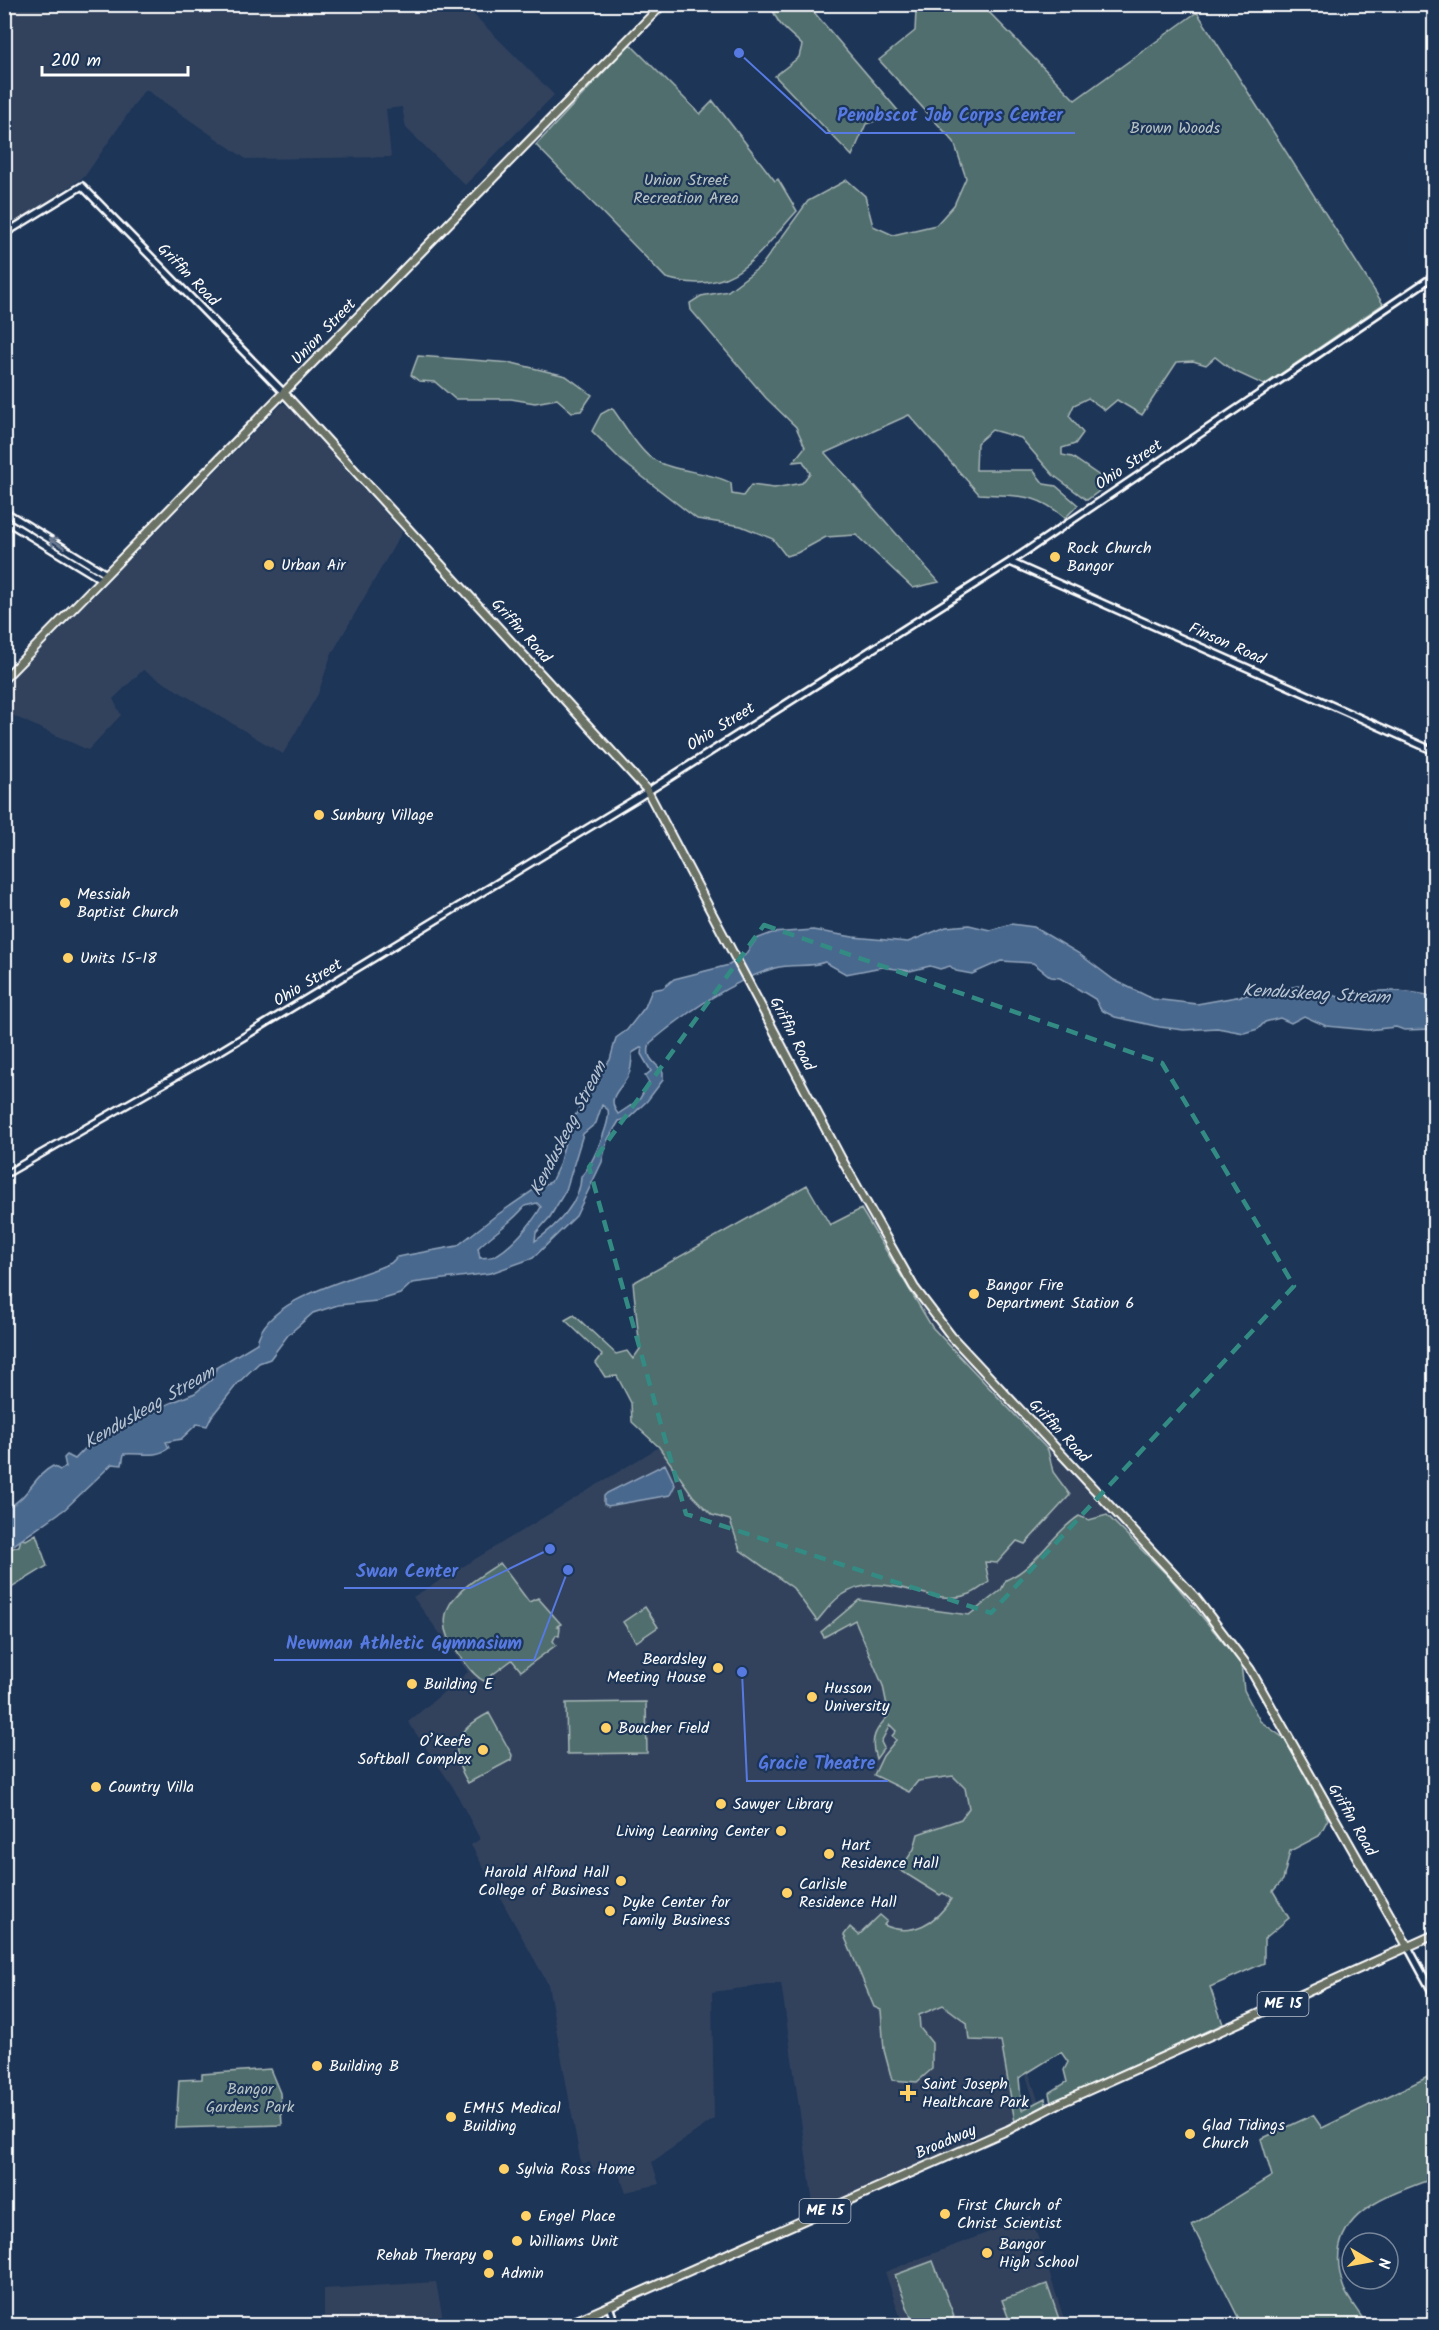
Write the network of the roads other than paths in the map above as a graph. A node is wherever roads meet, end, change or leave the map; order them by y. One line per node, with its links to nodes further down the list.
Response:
1 (663, 4): 4 (main road, Union Street)
2 (4, 234): 4 (street, Griffin Road)
3 (1434, 276): 7 (street, Ohio Street)
4 (284, 393): 8 (main road, Union Street); 11 (main road, Griffin Road)
5 (4, 511): 8 (street, one-way to 5)
6 (4, 520): 8 (street)
7 (1010, 562): 10 (street, Finson Road); 11 (street, Ohio Street)
8 (104, 576): 9 (main road, Union Street)
9 (4, 679)
10 (1434, 751)
11 (647, 790): 12 (street, Ohio Street); 14 (main road, Griffin Road)
12 (4, 1175)
13 (1434, 1935): 14 (main road, Broadway / ME 15)
14 (1408, 1947): 15 (street); 16 (main road, Broadway / ME 15)
15 (1434, 1995)
16 (609, 2306): 17 (main road, Broadway / ME 15); 18 (street)
17 (564, 2325)
18 (616, 2325)

